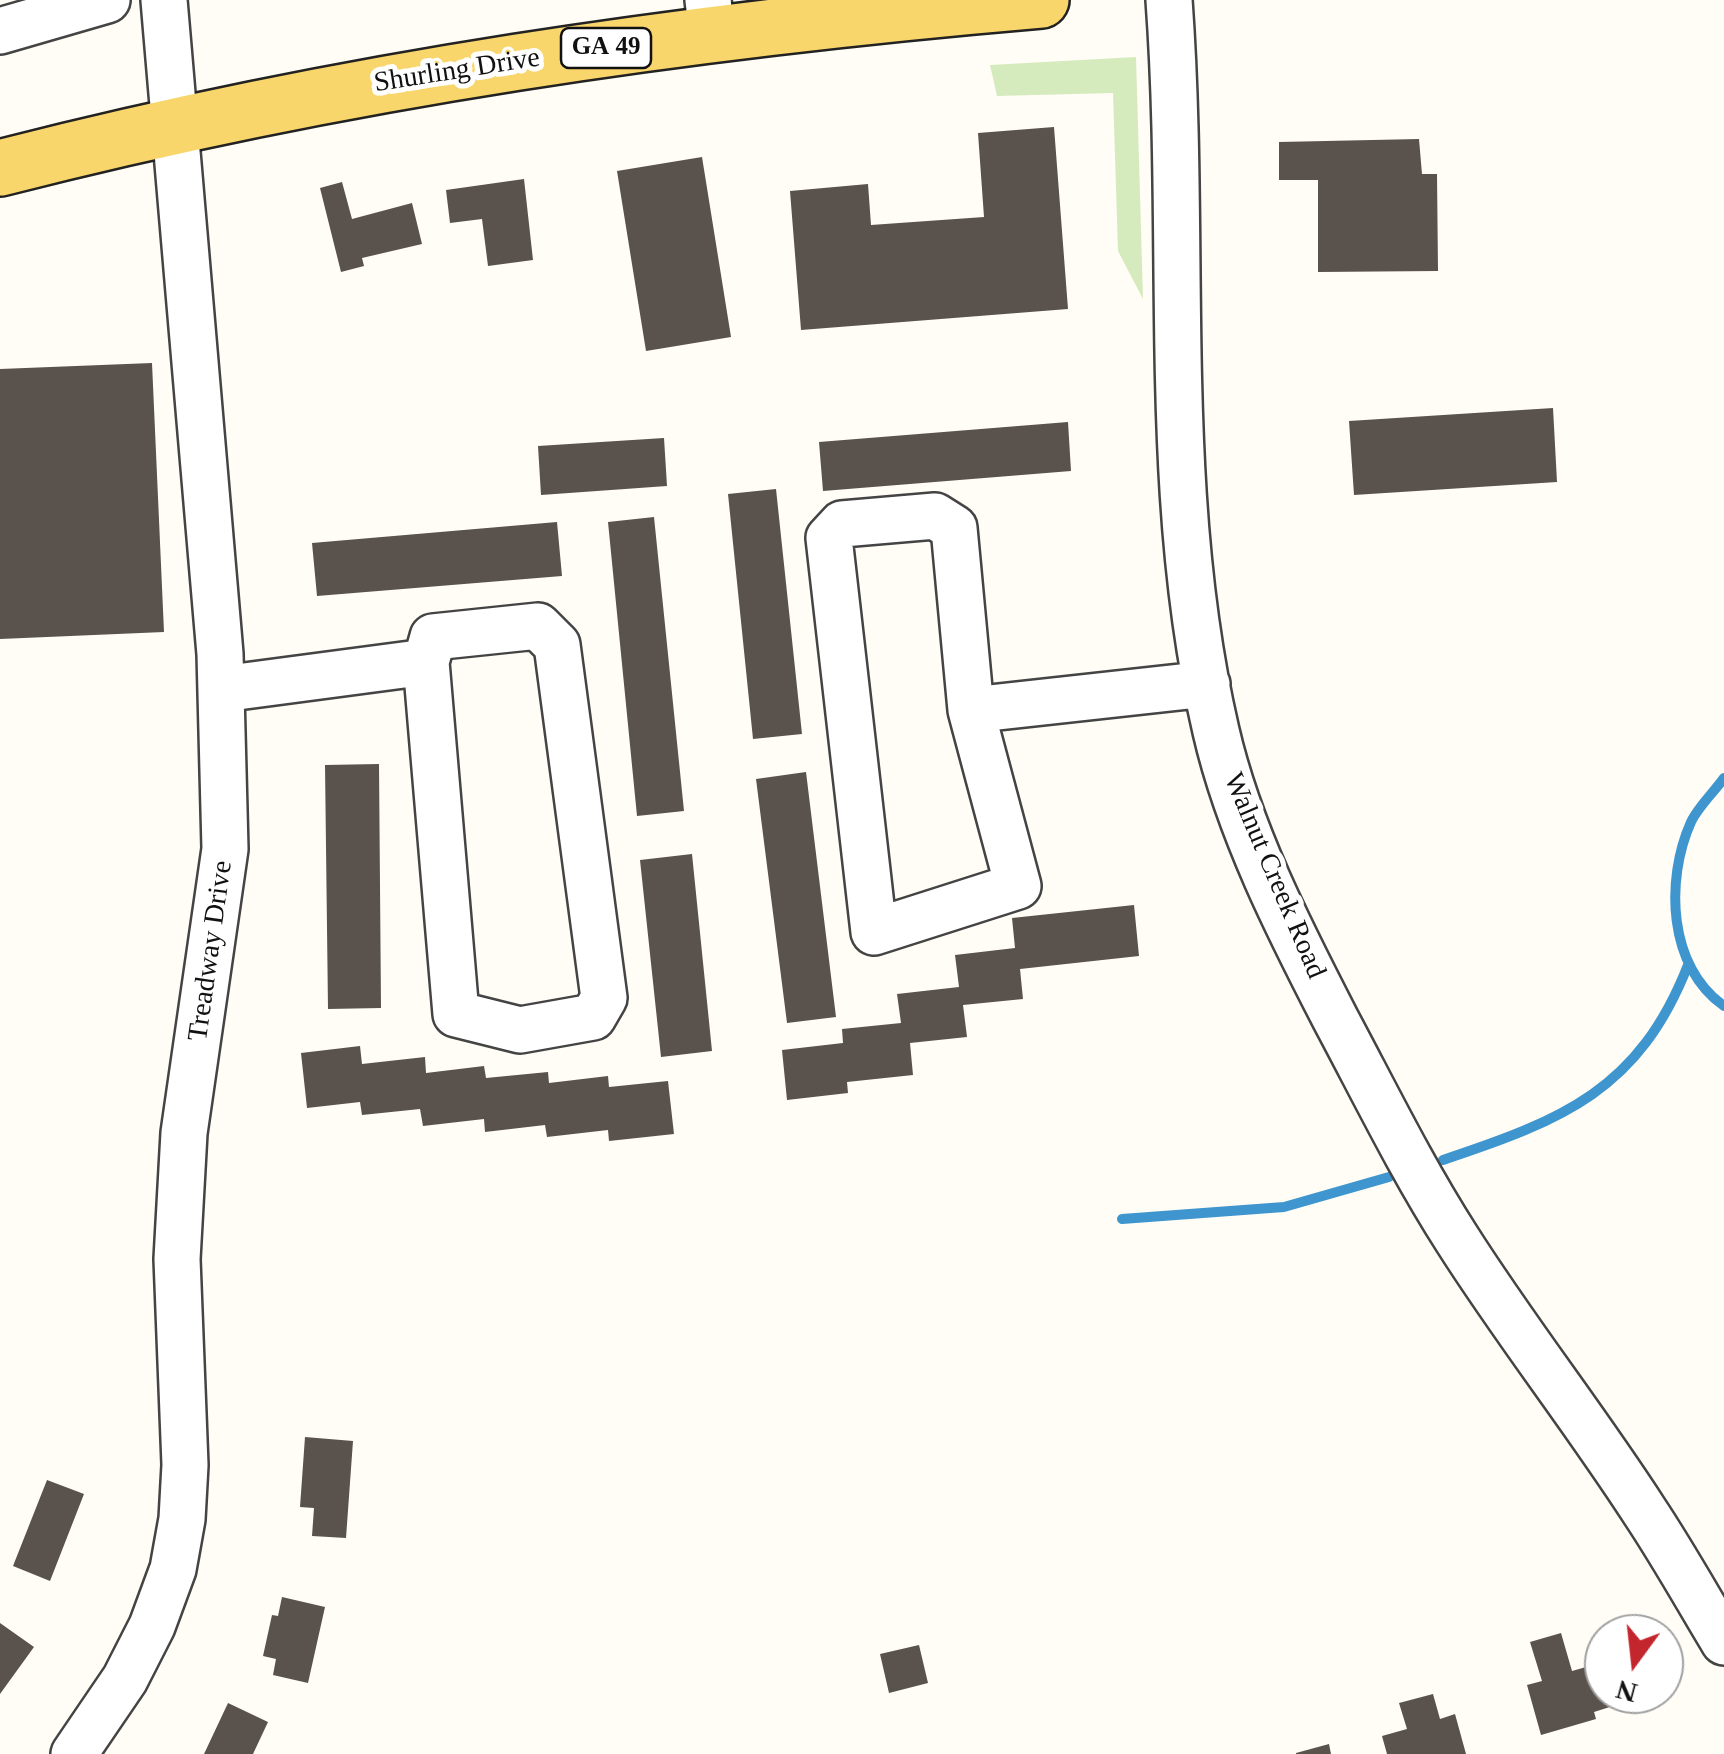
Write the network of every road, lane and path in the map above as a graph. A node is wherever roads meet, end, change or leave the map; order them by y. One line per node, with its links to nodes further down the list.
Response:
1 (107, 0): 6 (street)
2 (164, 0): 7 (street, Treadway Drive)
3 (1040, 0): 5 (main road, Shurling Drive / GA 49)
4 (1169, 0): 10 (street, Walnut Creek Road)
5 (710, 18): 7 (main road, Shurling Drive / GA 49)
6 (0, 30)
7 (176, 122): 8 (main road, Shurling Drive / GA 49); 11 (street, Treadway Drive)
8 (0, 168)
9 (426, 662): 9 (street); 11 (street)
10 (1207, 684): 12 (street); 13 (street, Walnut Creek Road)
11 (222, 688): 14 (street, Treadway Drive)
12 (971, 710): 12 (street)
13 (1724, 1642)
14 (74, 1754)

